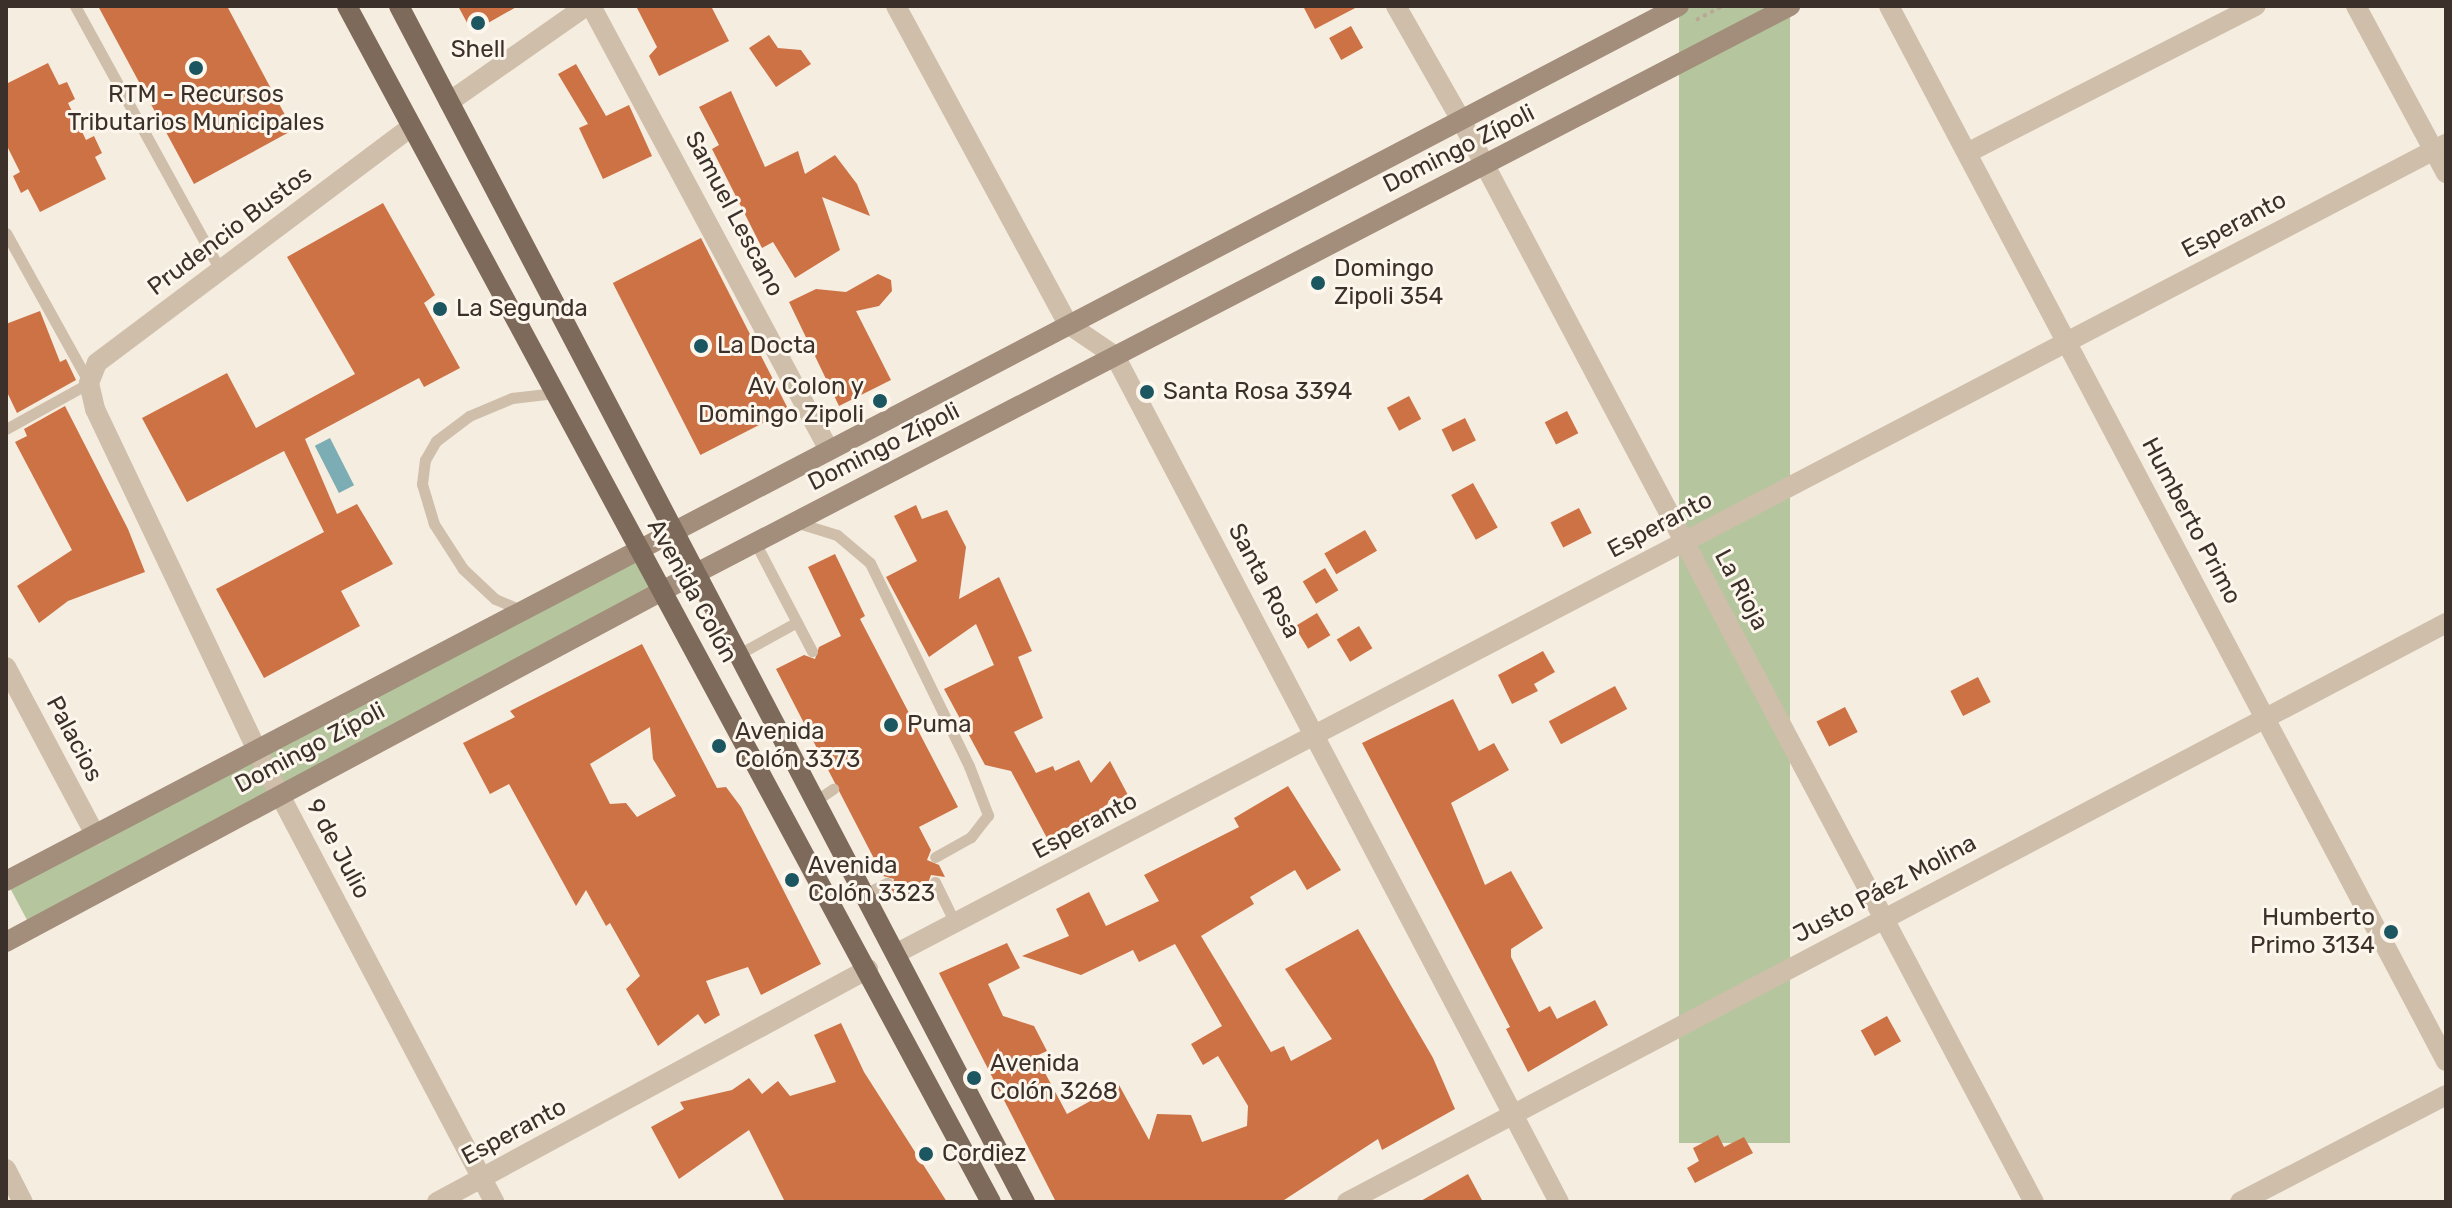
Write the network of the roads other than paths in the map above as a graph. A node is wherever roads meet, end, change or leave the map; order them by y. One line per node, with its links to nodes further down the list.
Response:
1 (75, 6): 20 (lane)
2 (347, 6): 14 (main road, Avenida Colón)
3 (399, 6): 12 (main road, Avenida Colón)
4 (588, 6): 12 (street); 27 (street, Samuel Lescano)
5 (896, 6): 21 (street, Santa Rosa)
6 (1396, 6): 13 (street, La Rioja)
7 (1679, 6): 13 (main road, Domingo Zípoli)
8 (1790, 6): 17 (main road, Domingo Zípoli)
9 (1889, 6): 16 (street, Humberto Primo)
10 (2256, 6): 16 (street)
11 (2356, 6): 15 (street)
12 (449, 102): 29 (main road, Avenida Colón)
13 (1461, 120): 17 (street, La Rioja); 21 (main road, Domingo Zípoli)
14 (411, 127): 20 (street, Prudencio Bustos); 25 (main road, Avenida Colón)
15 (2440, 147): 18 (street); 22 (street, Esperanto)
16 (1967, 153): 22 (street, Humberto Primo)
17 (1485, 165): 23 (main road, Domingo Zípoli); 30 (street, La Rioja)
18 (2446, 173)
19 (6, 233): 24 (lane)
20 (220, 270): 24 (street, Prudencio Bustos)
21 (1068, 324): 23 (street, Santa Rosa); 27 (main road, Domingo Zípoli)
22 (2067, 342): 30 (street, Esperanto); 41 (street, Humberto Primo)
23 (1115, 356): 28 (main road, Domingo Zípoli); 42 (street, Santa Rosa)
24 (89, 383): 26 (lane); 43 (street, 9 de Julio)
25 (555, 393): 32 (main road, Avenida Colón); 35 (lane)
26 (6, 429)
27 (828, 448): 29 (main road, Domingo Zípoli)
28 (794, 522): 31 (main road, Domingo Zípoli); 48 (lane)
29 (670, 530): 32 (main road, Domingo Zípoli); 33 (main road, Avenida Colón)
30 (1685, 541): 42 (street, Esperanto); 53 (street, La Rioja)
31 (756, 544): 33 (main road, Domingo Zípoli); 36 (lane)
32 (638, 546): 34 (main road, Avenida Colón); 35 (main road, Domingo Zípoli)
33 (693, 574): 34 (main road, Domingo Zípoli); 39 (main road, Avenida Colón)
34 (662, 591): 45 (main road, Domingo Zípoli); 57 (main road, Avenida Colón)
35 (521, 610): 43 (main road, Domingo Zípoli)
36 (797, 622): 38 (lane); 39 (lane)
37 (2446, 623): 41 (street, Justo Páez Molina)
38 (812, 651)
39 (737, 655): 46 (main road, Avenida Colón)
40 (6, 667): 47 (street, Palacios)
41 (2265, 718): 53 (street, Justo Páez Molina); 58 (street, Humberto Primo)
42 (1316, 735): 54 (street, Esperanto); 60 (street, Santa Rosa)
43 (258, 751): 45 (street, 9 de Julio); 47 (main road, Domingo Zípoli)
44 (833, 789): 46 (lane)
45 (279, 793): 55 (main road, Domingo Zípoli); 62 (street, 9 de Julio)
46 (815, 801): 52 (main road, Avenida Colón)
47 (96, 836): 49 (main road, Domingo Zípoli)
48 (935, 857)
49 (6, 881)
50 (935, 882): 54 (lane)
51 (887, 883): 52 (lane)
52 (865, 894): 56 (main road, Avenida Colón)
53 (1884, 919): 60 (street, Justo Páez Molina); 70 (street, La Rioja)
54 (955, 923): 56 (street, Esperanto)
55 (6, 942)
56 (897, 953): 67 (main road, Avenida Colón)
57 (868, 969): 62 (street, Esperanto); 66 (main road, Avenida Colón)
58 (2446, 1061)
59 (2446, 1095): 71 (street)
60 (1513, 1115): 68 (street, Justo Páez Molina); 69 (street, Santa Rosa)
61 (6, 1169): 63 (street)
62 (482, 1179): 64 (street, Esperanto); 65 (street, 9 de Julio)
63 (23, 1202)
64 (437, 1202)
65 (494, 1202)
66 (991, 1202)
67 (1025, 1202)
68 (1347, 1202)
69 (1559, 1202)
70 (2034, 1202)
71 (2240, 1202)

